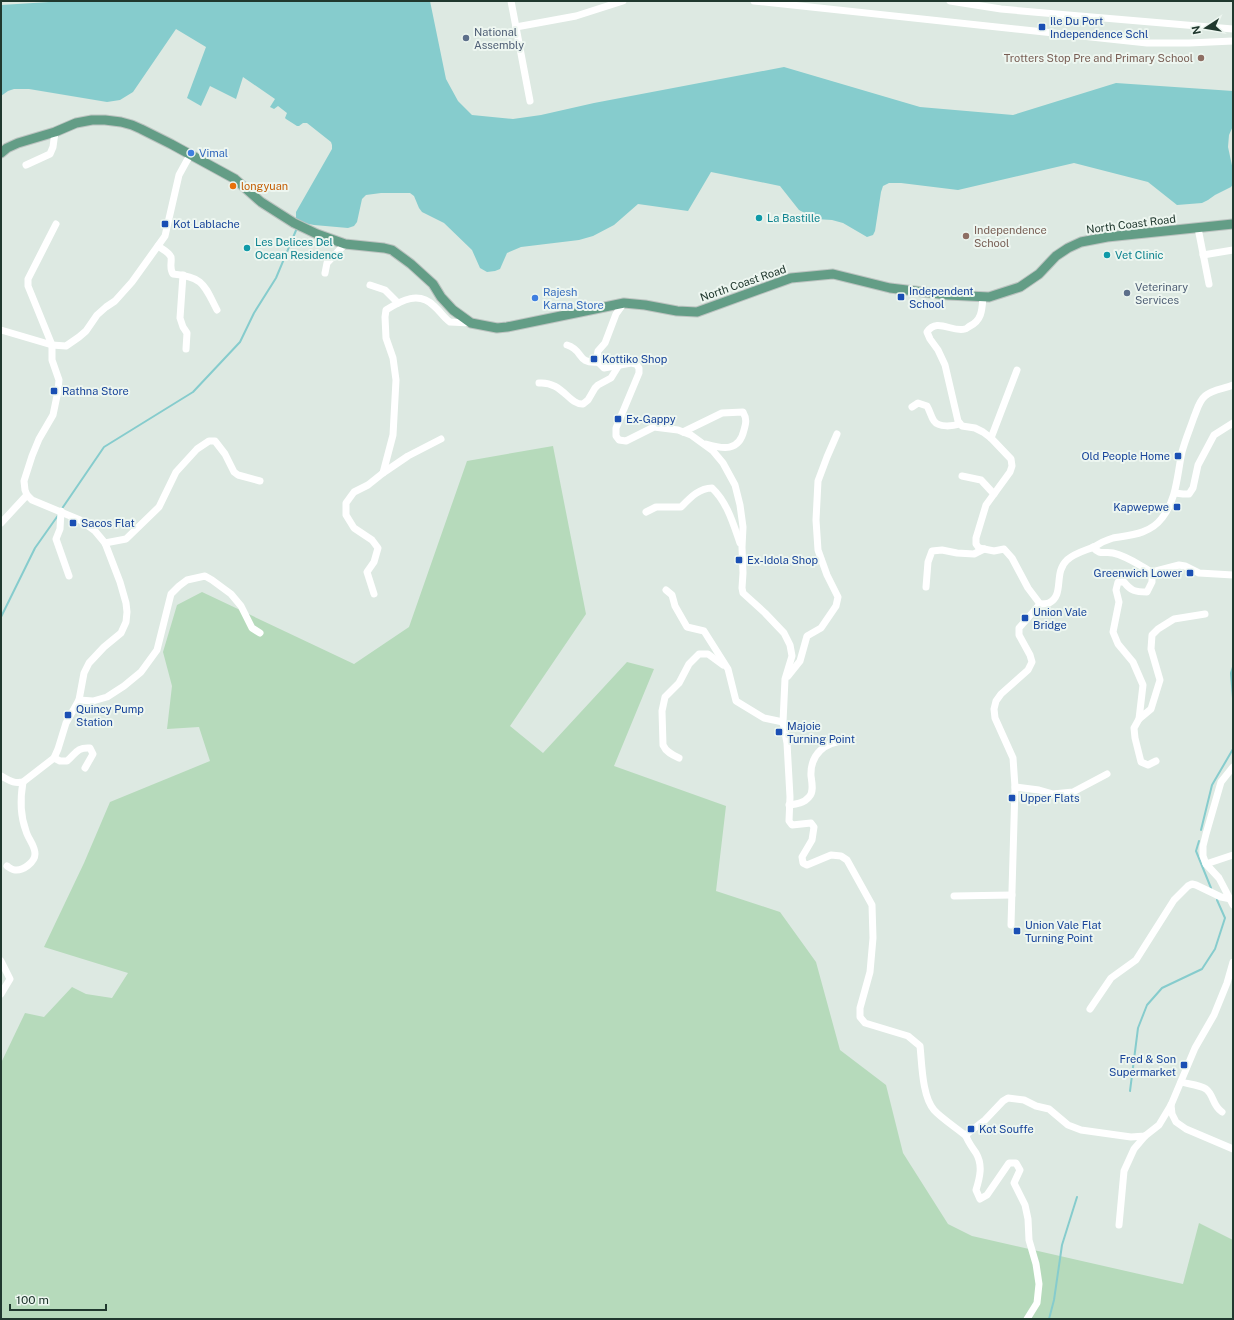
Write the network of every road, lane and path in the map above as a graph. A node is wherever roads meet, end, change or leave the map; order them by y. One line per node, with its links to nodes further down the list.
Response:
1 (511, 1): 6 (street)
2 (623, 1): 5 (street)
3 (754, 1): 8 (street)
4 (950, 1): 7 (street)
5 (600, 4): 6 (street)
6 (516, 27): 9 (street)
7 (1233, 29)
8 (1233, 41)
9 (530, 101)
10 (55, 132): 11 (main road, North Coast Road); 12 (main road, North Coast Road); 13 (street)
11 (1, 153)
12 (190, 155): 17 (main road, North Coast Road); 18 (street)
13 (26, 165)
14 (56, 224): 32 (street)
15 (1233, 224): 16 (main road, North Coast Road)
16 (1198, 228): 20 (street); 25 (main road, North Coast Road)
17 (346, 244): 21 (street); 29 (main road, North Coast Road)
18 (158, 246): 22 (street); 32 (street)
19 (1233, 250): 20 (street)
20 (1203, 255): 23 (street)
21 (324, 273)
22 (184, 275): 28 (street); 33 (street)
23 (1209, 284)
24 (370, 286): 27 (street)
25 (983, 297): 26 (main road, North Coast Road); 41 (street)
26 (624, 302): 29 (main road, North Coast Road); 34 (street)
27 (398, 303): 29 (street); 47 (street)
28 (217, 310)
29 (470, 323)
30 (1, 330): 32 (street)
31 (567, 344): 34 (street)
32 (52, 346): 51 (street)
33 (186, 350)
34 (598, 362): 35 (street)
35 (619, 365): 37 (street); 42 (street)
36 (1017, 370): 44 (street)
37 (539, 383)
38 (1233, 385): 50 (street)
39 (912, 407): 41 (street)
40 (1233, 423): 50 (street)
41 (960, 424): 44 (street)
42 (683, 432): 46 (street); 46 (street)
43 (837, 434): 70 (street)
44 (992, 438): 52 (street)
45 (441, 439): 47 (street)
46 (703, 444): 57 (street)
47 (384, 473): 65 (street)
48 (962, 476): 52 (street)
49 (260, 482): 56 (street)
50 (1175, 493): 58 (street)
51 (26, 494): 53 (street); 55 (street)
52 (994, 494): 59 (street)
53 (61, 510): 56 (street); 62 (street)
54 (646, 512): 57 (street)
55 (1, 523)
56 (105, 543): 71 (street)
57 (742, 547): 70 (street)
58 (1093, 547): 60 (street); 66 (street)
59 (984, 549): 63 (street); 66 (street)
60 (1152, 572): 61 (street); 72 (street)
61 (1233, 575)
62 (68, 576)
63 (926, 587)
64 (666, 590): 69 (street)
65 (374, 594)
66 (1040, 604): 83 (street)
67 (1205, 614): 72 (street)
68 (260, 633): 71 (street)
69 (728, 669): 73 (street); 76 (street)
70 (785, 679): 73 (street)
71 (79, 700): 75 (street)
72 (1139, 719): 77 (street)
73 (783, 722): 84 (street)
74 (845, 740): 84 (street)
75 (54, 758): 79 (street); 82 (street)
76 (679, 758)
77 (1156, 761)
78 (1233, 767): 86 (street)
79 (85, 768)
80 (1107, 774): 83 (street)
81 (1, 776): 82 (street)
82 (22, 782): 87 (street)
83 (1015, 787): 89 (street)
84 (790, 805): 99 (street)
85 (1233, 855): 86 (street)
86 (1206, 864): 90 (street)
87 (7, 866)
88 (954, 896): 89 (street)
89 (1012, 896): 91 (street)
90 (1232, 902): 95 (street)
91 (1011, 925)
92 (1, 961): 94 (street)
93 (1233, 962): 96 (street)
94 (1, 994)
95 (1090, 1009)
96 (1181, 1082): 97 (street); 98 (street)
97 (1171, 1105): 100 (street); 101 (street)
98 (1222, 1112)
99 (966, 1136): 100 (street); 103 (street)
100 (1145, 1136): 102 (street)
101 (1233, 1149)
102 (1120, 1225)
103 (1027, 1319)

